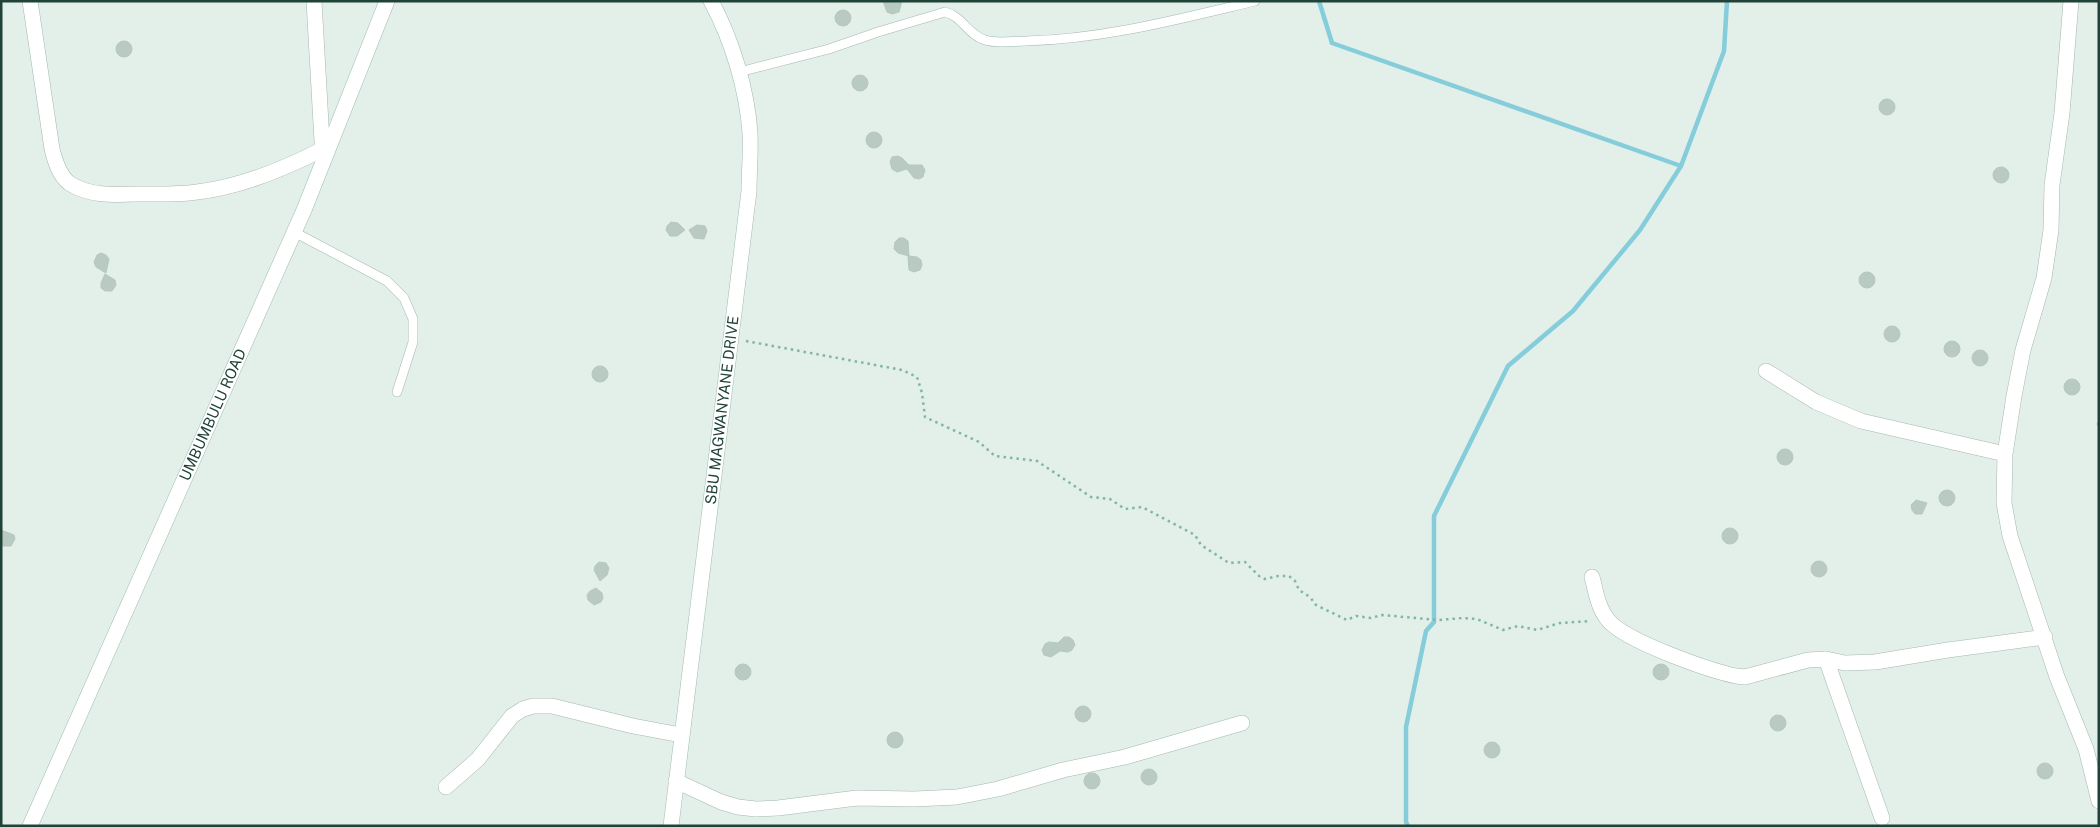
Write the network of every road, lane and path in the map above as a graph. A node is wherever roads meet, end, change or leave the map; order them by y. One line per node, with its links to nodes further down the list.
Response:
1 (30, 1): 8 (street)
2 (314, 1): 8 (street)
3 (387, 1): 8 (street, UMBUMBULU ROAD)
4 (711, 1): 7 (street, SBU MAGWANYANE DRIVE)
5 (1254, 1): 7 (lane)
6 (2071, 1): 13 (street)
7 (739, 72): 10 (street, SBU MAGWANYANE DRIVE)
8 (323, 156): 9 (street, UMBUMBULU ROAD)
9 (294, 232): 12 (lane); 24 (street, UMBUMBULU ROAD)
10 (731, 339): 15 (path); 19 (street, SBU MAGWANYANE DRIVE)
11 (1766, 371): 13 (street)
12 (397, 392)
13 (2005, 454): 16 (street)
14 (1592, 577): 15 (street)
15 (1608, 620): 17 (street)
16 (2045, 637): 17 (street); 22 (street)
17 (1826, 659): 23 (street)
18 (1242, 723): 20 (street)
19 (681, 735): 20 (street, SBU MAGWANYANE DRIVE); 21 (street)
20 (676, 781): 25 (street, SBU MAGWANYANE DRIVE)
21 (446, 787)
22 (2099, 801)
23 (1882, 818)
24 (30, 826)
25 (671, 826)

